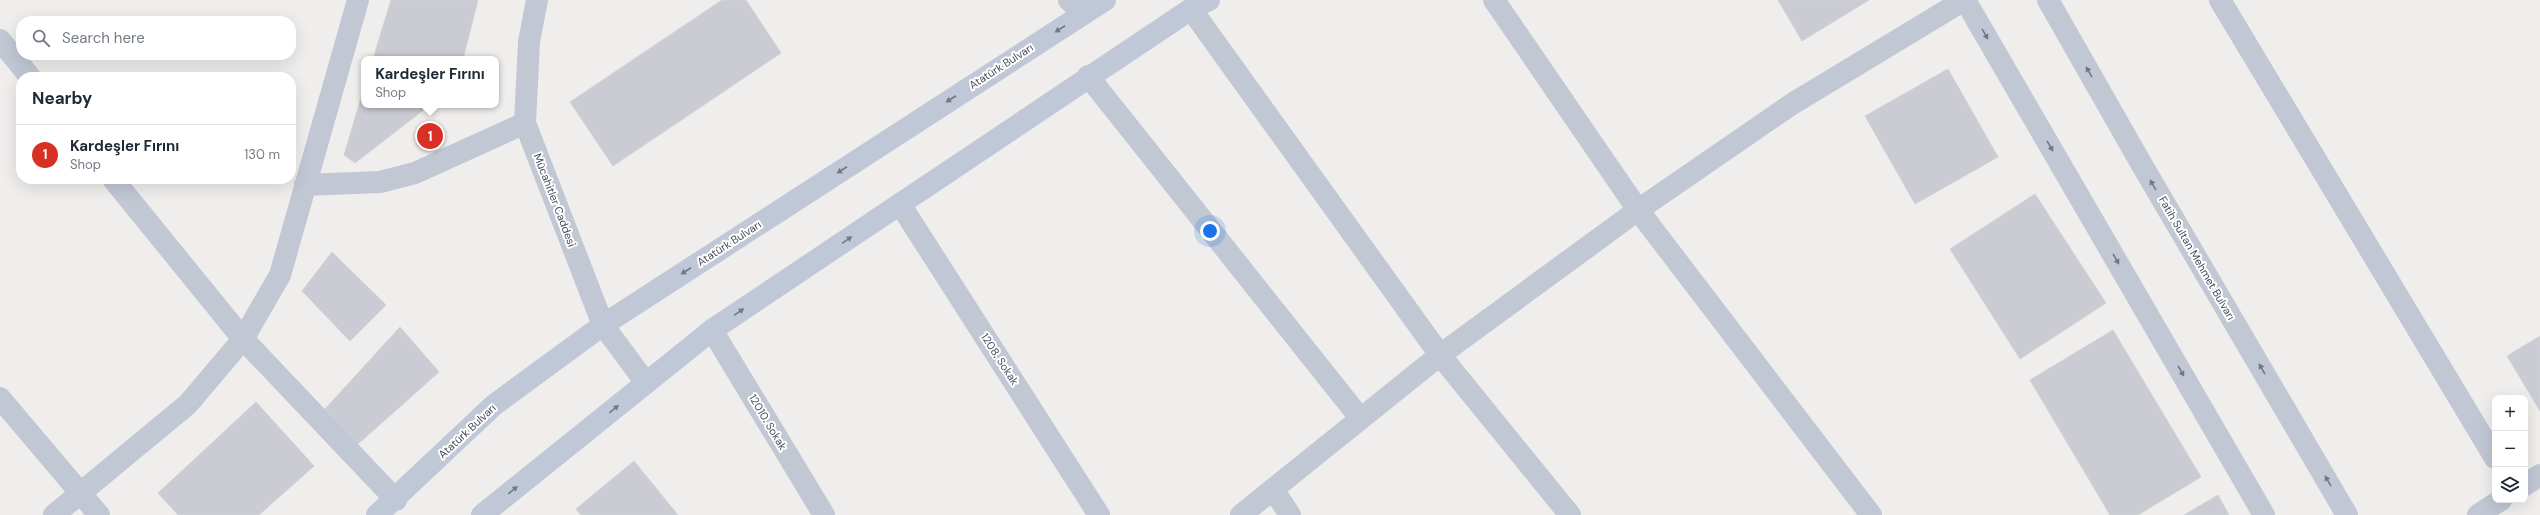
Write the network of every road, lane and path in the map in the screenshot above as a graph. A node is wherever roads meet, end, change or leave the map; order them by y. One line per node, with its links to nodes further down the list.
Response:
1 (358, 0): 17 (street)
2 (537, 0): 15 (street, Mücahitler Caddesi)
3 (1105, 0): 9 (main road, Atatürk Bulvarı)
4 (1494, 0): 19 (street)
5 (1965, 0): 19 (street); 44 (street, one-way to 44)
6 (2048, 0): 45 (street, Fatih Sultan Mehmet Bulvarı, one-way to 6)
7 (2220, 0): 27 (street)
8 (1200, 5): 14 (main road); 23 (street)
9 (1076, 7): 20 (main road, Atatürk Bulvarı, one-way to 20)
10 (0, 40): 11 (street)
11 (16, 60)
12 (16, 60): 13 (street)
13 (26, 72)
14 (1088, 76): 18 (main road); 26 (street)
15 (525, 123): 17 (street); 20 (street, Mücahitler Caddesi)
16 (117, 184): 22 (street)
17 (305, 186): 22 (street)
18 (900, 204): 21 (main road, one-way to 18); 39 (street, 1208. Sokak)
19 (1638, 210): 23 (street); 43 (street)
20 (603, 325): 24 (street, Mücahitler Caddesi); 32 (main road, Atatürk Bulvarı)
21 (712, 330): 24 (main road); 38 (street, 12010. Sokak)
22 (243, 339): 31 (street); 32 (street)
23 (1440, 355): 26 (street); 42 (street)
24 (646, 383): 37 (main road, one-way to 24)
25 (0, 398): 31 (street)
26 (1360, 418): 30 (street)
27 (2492, 453)
28 (2540, 475): 29 (street)
29 (2528, 483)
30 (1273, 489): 40 (street); 41 (street)
31 (79, 492): 34 (street); 35 (street)
32 (396, 500): 36 (main road, Atatürk Bulvarı)
33 (2496, 503): 46 (street)
34 (54, 515)
35 (99, 515)
36 (377, 515)
37 (482, 515)
38 (824, 515)
39 (1099, 515)
40 (1241, 515)
41 (1290, 515)
42 (1570, 515)
43 (1871, 515)
44 (2264, 515)
45 (2347, 515)
46 (2478, 515)

